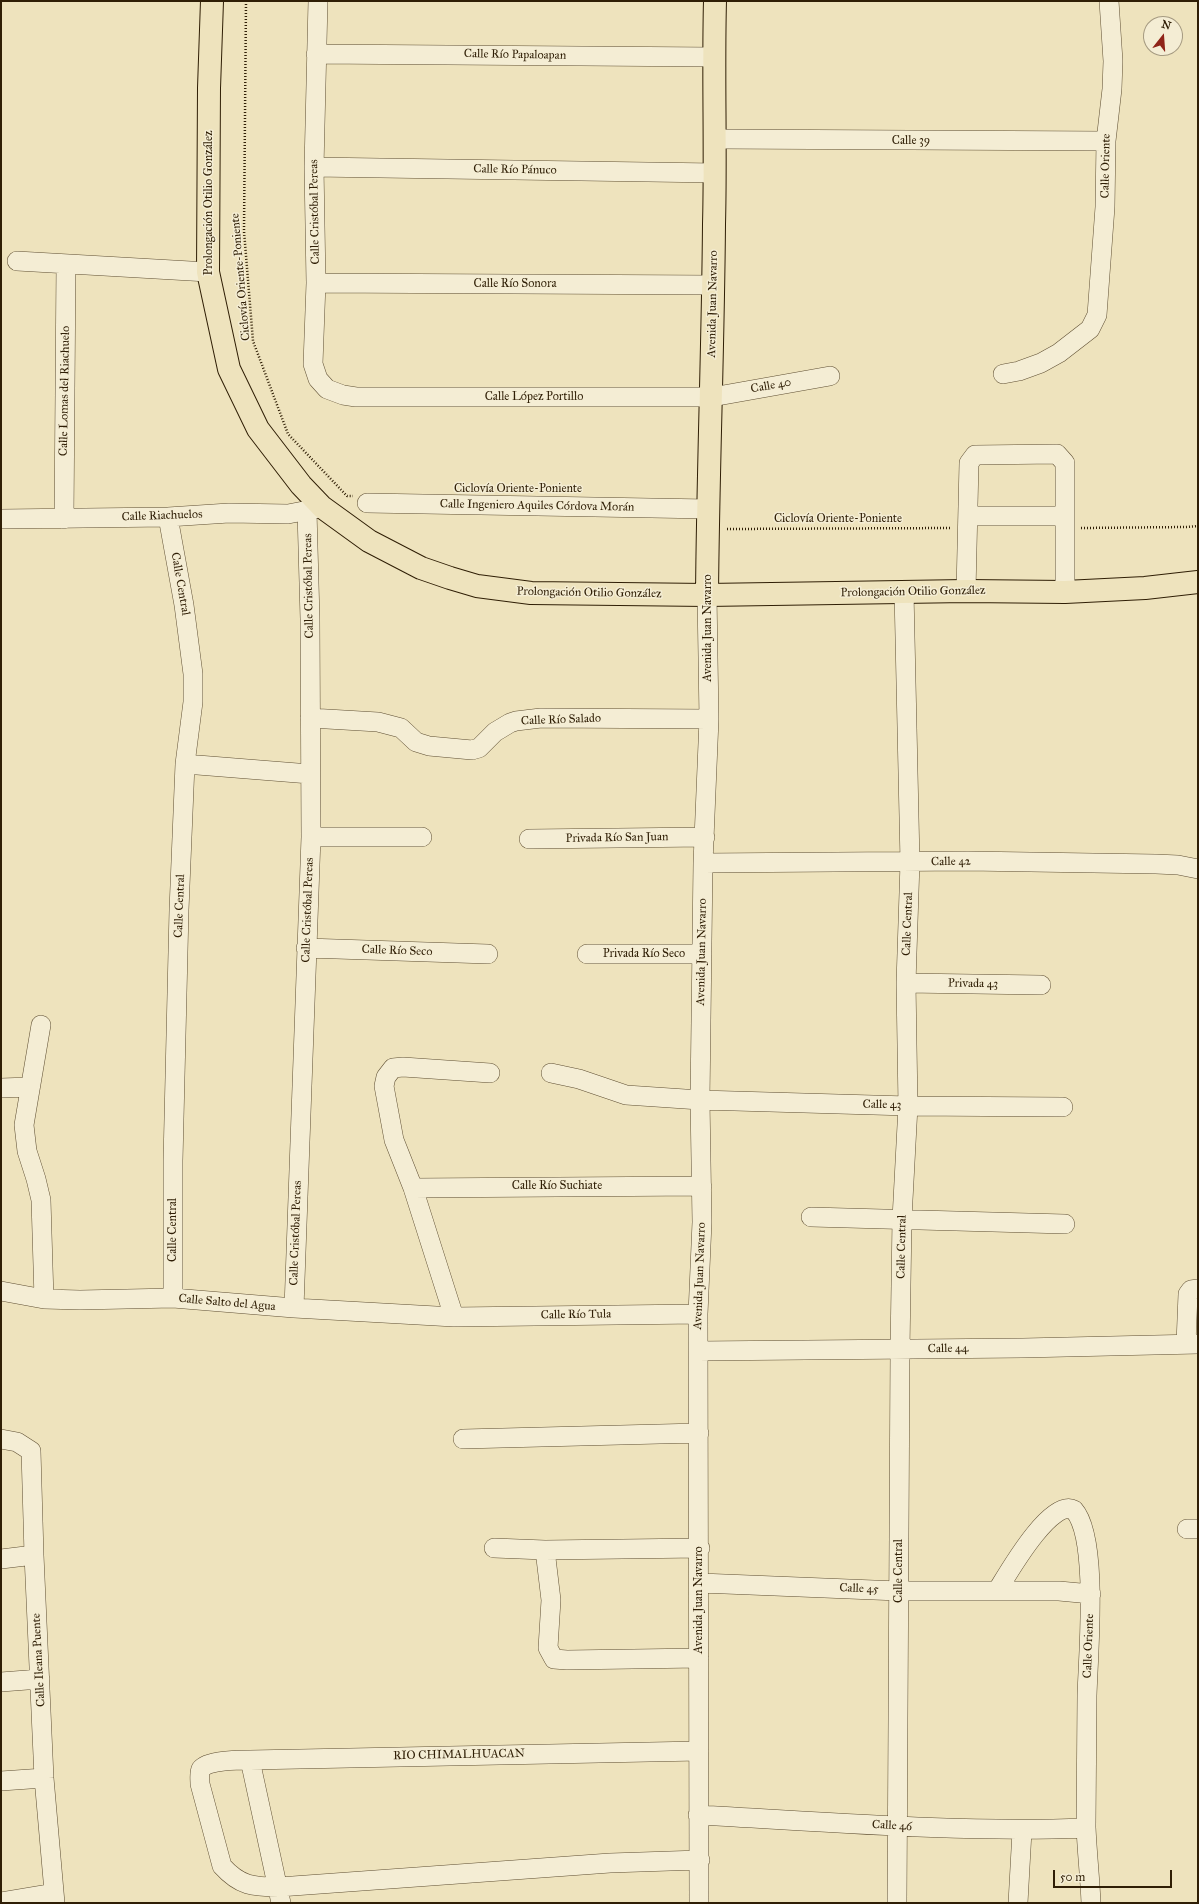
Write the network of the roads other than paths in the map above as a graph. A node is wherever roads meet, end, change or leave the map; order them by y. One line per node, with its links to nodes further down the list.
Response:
1 (212, 1): 13 (main road, Prolongación Otilio González)
2 (318, 1): 5 (street, Calle Cristóbal Pereas)
3 (715, 1): 6 (main road, Avenida Juan Navarro)
4 (1109, 1): 8 (street, Calle Oriente)
5 (316, 54): 6 (street, Calle Río Papaloapan); 9 (street, Calle Cristóbal Pereas)
6 (714, 57): 7 (main road, Avenida Juan Navarro)
7 (715, 139): 8 (street, Calle 39); 10 (main road, Avenida Juan Navarro)
8 (1106, 141): 16 (street, Calle Oriente)
9 (314, 167): 10 (street, Calle Río Pánuco); 14 (street, Calle Cristóbal Pereas)
10 (715, 174): 15 (main road, Avenida Juan Navarro)
11 (17, 261): 12 (street)
12 (66, 264): 13 (street); 24 (street, Calle Lomas del Riachuelo)
13 (208, 272): 21 (main road, Prolongación Otilio González)
14 (316, 283): 15 (street, Calle Río Sonora); 18 (street, Calle Cristóbal Pereas)
15 (714, 285): 19 (main road, Avenida Juan Navarro)
16 (1003, 374)
17 (830, 376): 19 (street, Calle 40)
18 (356, 397): 19 (street, Calle López Portillo)
19 (712, 397): 22 (main road, Avenida Juan Navarro)
20 (361, 500): 22 (street, Calle Ingeniero Aquiles Córdova Morán)
21 (314, 509): 23 (street, Calle Riachuelos); 32 (main road, Prolongación Otilio González); 33 (street, Calle Cristóbal Pereas)
22 (708, 509): 32 (main road, Avenida Juan Navarro)
23 (168, 517): 24 (street, Calle Riachuelos); 35 (street, Calle Central)
24 (64, 519): 25 (street, Calle Riachuelos)
25 (1, 520)
26 (968, 522): 27 (street); 27 (street); 29 (street)
27 (1065, 522): 31 (street)
28 (1198, 582): 31 (main road, Prolongación Otilio González)
29 (966, 591): 30 (main road, Prolongación Otilio González); 31 (main road, Prolongación Otilio González)
30 (904, 592): 32 (main road, Prolongación Otilio González); 41 (street, Calle Central)
31 (1065, 592)
32 (707, 595): 34 (street, Avenida Juan Navarro)
33 (310, 718): 34 (street, Calle Río Salado); 36 (street, Calle Cristóbal Pereas)
34 (709, 719): 39 (street, Avenida Juan Navarro)
35 (185, 764): 36 (street); 66 (street, Calle Central)
36 (310, 774): 37 (street, Calle Cristóbal Pereas)
37 (311, 837): 38 (street); 45 (street, Calle Cristóbal Pereas)
38 (422, 837)
39 (705, 837): 40 (street, Privada Río San Juan); 42 (street, Avenida Juan Navarro)
40 (529, 839)
41 (910, 862): 42 (street, Calle 42); 43 (street, Calle 42); 49 (street, Calle Central)
42 (703, 864): 48 (street, Avenida Juan Navarro)
43 (1198, 869): 44 (street)
44 (1198, 884)
45 (306, 948): 46 (street, Calle Río Seco); 68 (street, Calle Cristóbal Pereas)
46 (488, 954)
47 (587, 954): 48 (street, Privada Río Seco)
48 (702, 954): 56 (street, Avenida Juan Navarro)
49 (906, 983): 50 (street, Privada 43); 57 (street, Calle Central)
50 (1040, 985)
51 (41, 1025): 54 (street)
52 (490, 1073): 60 (street)
53 (551, 1073): 56 (street, Calle 43)
54 (30, 1087): 55 (street); 67 (street)
55 (1, 1088)
56 (700, 1100): 57 (street, Calle 43); 59 (street, Avenida Juan Navarro)
57 (908, 1106): 58 (street, Calle 43); 62 (street, Calle Central)
58 (1064, 1107)
59 (702, 1186): 60 (street, Calle Río Suchiate); 69 (street, Avenida Juan Navarro)
60 (413, 1188): 70 (street)
61 (811, 1218): 62 (street)
62 (902, 1219): 63 (street); 72 (street, Calle Central)
63 (1065, 1224)
64 (1198, 1289): 71 (street)
65 (1, 1291): 67 (street, Calle Salto del Agua)
66 (173, 1298): 67 (street, Calle Salto del Agua); 68 (street, Calle Salto del Agua)
67 (44, 1299)
68 (294, 1308): 70 (street, Calle Salto del Agua)
69 (698, 1314): 70 (street, Calle Río Tula); 73 (street, Avenida Juan Navarro)
70 (454, 1317)
71 (1192, 1344): 72 (street, Calle 44)
72 (900, 1350): 73 (street, Calle 44); 83 (street, Calle Central)
73 (698, 1351): 74 (street, Avenida Juan Navarro)
74 (699, 1433): 76 (street); 78 (street, Avenida Juan Navarro)
75 (1, 1439): 80 (street, Calle Ileana Puente)
76 (463, 1439)
77 (494, 1548): 79 (street)
78 (700, 1548): 79 (street); 82 (street, Avenida Juan Navarro)
79 (545, 1550): 86 (street)
80 (34, 1555): 81 (street); 87 (street, Calle Ileana Puente)
81 (1, 1559)
82 (700, 1583): 83 (street, Calle 45); 86 (street, Avenida Juan Navarro)
83 (899, 1591): 84 (street, Calle 45); 94 (street, Calle Central)
84 (997, 1591): 85 (street, Calle 45); 85 (street, Calle Oriente)
85 (1091, 1594): 95 (street, Calle Oriente)
86 (699, 1658): 89 (street, Avenida Juan Navarro)
87 (40, 1679): 88 (street); 91 (street, Calle Ileana Puente)
88 (1, 1682)
89 (699, 1751): 90 (street, RIO CHIMALHUACAN); 93 (street, Avenida Juan Navarro)
90 (250, 1760): 98 (street); 98 (street, RIO CHIMALHUACAN)
91 (44, 1778): 92 (street); 99 (street, Calle Ileana Puente)
92 (1, 1781)
93 (698, 1815): 94 (street, Calle 46); 97 (street, Avenida Juan Navarro)
94 (896, 1827): 96 (street, Calle 46); 102 (street, Calle Central)
95 (1086, 1828): 96 (street, Calle 46); 104 (street, Calle Oriente)
96 (1022, 1831): 103 (street)
97 (700, 1860): 98 (street); 101 (street, Avenida Juan Navarro)
98 (280, 1895)
99 (55, 1898): 100 (street)
100 (1, 1902)
101 (699, 1903)
102 (897, 1903)
103 (1018, 1903)
104 (1091, 1903)

